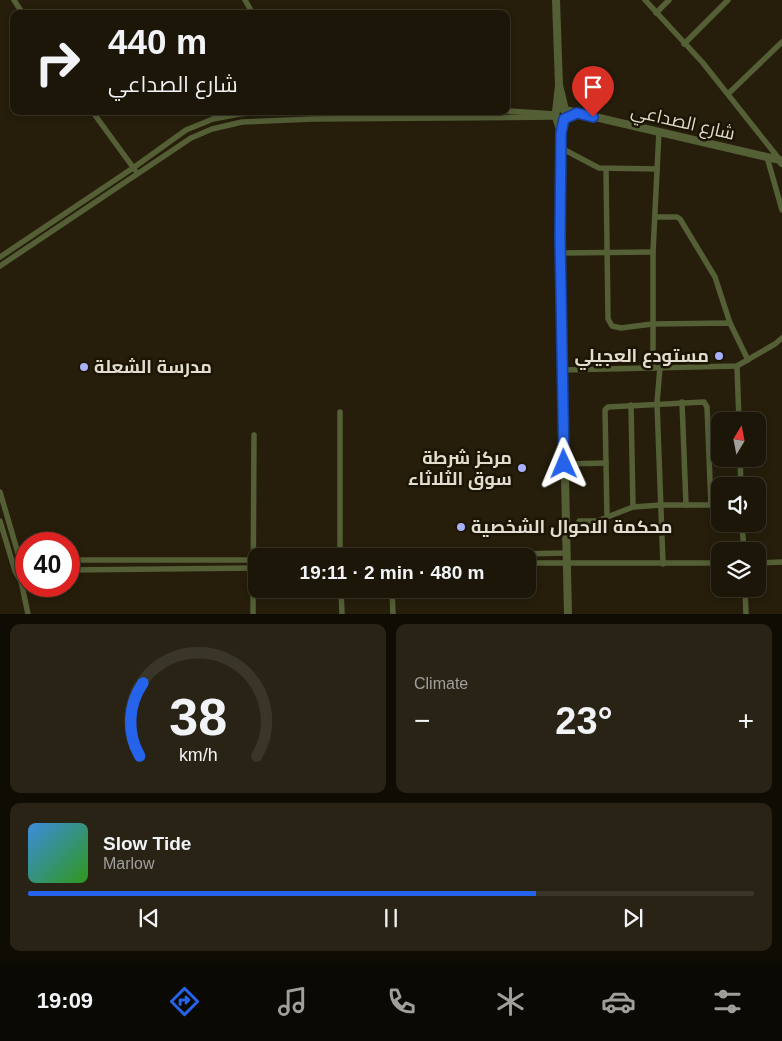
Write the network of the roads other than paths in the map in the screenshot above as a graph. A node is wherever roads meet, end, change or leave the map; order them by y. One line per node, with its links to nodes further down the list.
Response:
1 (556, 0): 10 (street)
2 (645, 0): 5 (street)
3 (669, 0): 5 (street)
4 (728, 0): 7 (street)
5 (656, 13): 7 (street)
6 (782, 42): 8 (street)
7 (684, 44): 8 (street)
8 (728, 94): 18 (street)
9 (510, 111): 10 (street)
10 (559, 114): 14 (street); 15 (street, شارع الصداعي); 16 (street)
11 (95, 115): 19 (street)
12 (235, 115): 19 (street)
13 (382, 115): 14 (street)
14 (383, 119): 22 (street)
15 (659, 131): 17 (street, شارع الصداعي); 21 (street)
16 (561, 148): 20 (street); 29 (street)
17 (767, 157): 18 (street, شارع الصداعي); 23 (street)
18 (780, 158)
19 (133, 168): 22 (street); 25 (street)
20 (606, 169): 21 (street); 28 (street)
21 (657, 169): 24 (street)
22 (139, 174): 26 (street)
23 (782, 210)
24 (654, 216): 27 (street); 32 (street)
25 (32, 235): 26 (street); 30 (street)
26 (36, 241): 31 (street)
27 (653, 252): 28 (street); 33 (street)
28 (607, 253): 29 (street); 33 (street)
29 (560, 254): 39 (street)
30 (0, 257)
31 (0, 266)
32 (730, 323): 33 (street); 35 (street)
33 (652, 324): 38 (street)
34 (782, 338): 35 (street)
35 (748, 360): 36 (street)
36 (737, 366): 37 (street); 44 (street)
37 (660, 367): 38 (street); 41 (street)
38 (653, 368): 39 (street)
39 (562, 370): 47 (street)
40 (682, 402): 41 (street); 50 (street); 50 (street)
41 (658, 403): 42 (street); 49 (street)
42 (631, 405): 46 (street); 51 (street)
43 (340, 412): 57 (street)
44 (739, 412)
45 (254, 436): 56 (street)
46 (606, 463): 47 (street); 52 (street)
47 (564, 464): 55 (street)
48 (0, 492): 54 (street)
49 (661, 504): 50 (street); 51 (street); 68 (street)
50 (686, 505)
51 (633, 507): 52 (street)
52 (607, 516): 55 (street)
53 (0, 521): 62 (street)
54 (15, 536)
55 (565, 540): 58 (street)
56 (255, 548)
57 (340, 548)
58 (565, 553): 59 (street); 66 (street)
59 (536, 554)
60 (80, 560): 61 (street)
61 (248, 560)
62 (12, 561): 63 (street); 72 (street)
63 (15, 561)
64 (782, 562): 67 (street)
65 (536, 563): 66 (street)
66 (566, 563): 68 (street); 82 (street)
67 (766, 563)
68 (662, 564): 69 (street)
69 (711, 564)
70 (248, 568): 71 (street)
71 (80, 570)
72 (15, 571)
73 (24, 597): 78 (street)
74 (745, 597): 83 (street)
75 (254, 598): 79 (street)
76 (341, 598): 80 (street)
77 (392, 598): 81 (street)
78 (28, 614)
79 (253, 614)
80 (342, 614)
81 (393, 614)
82 (568, 614)
83 (746, 614)

